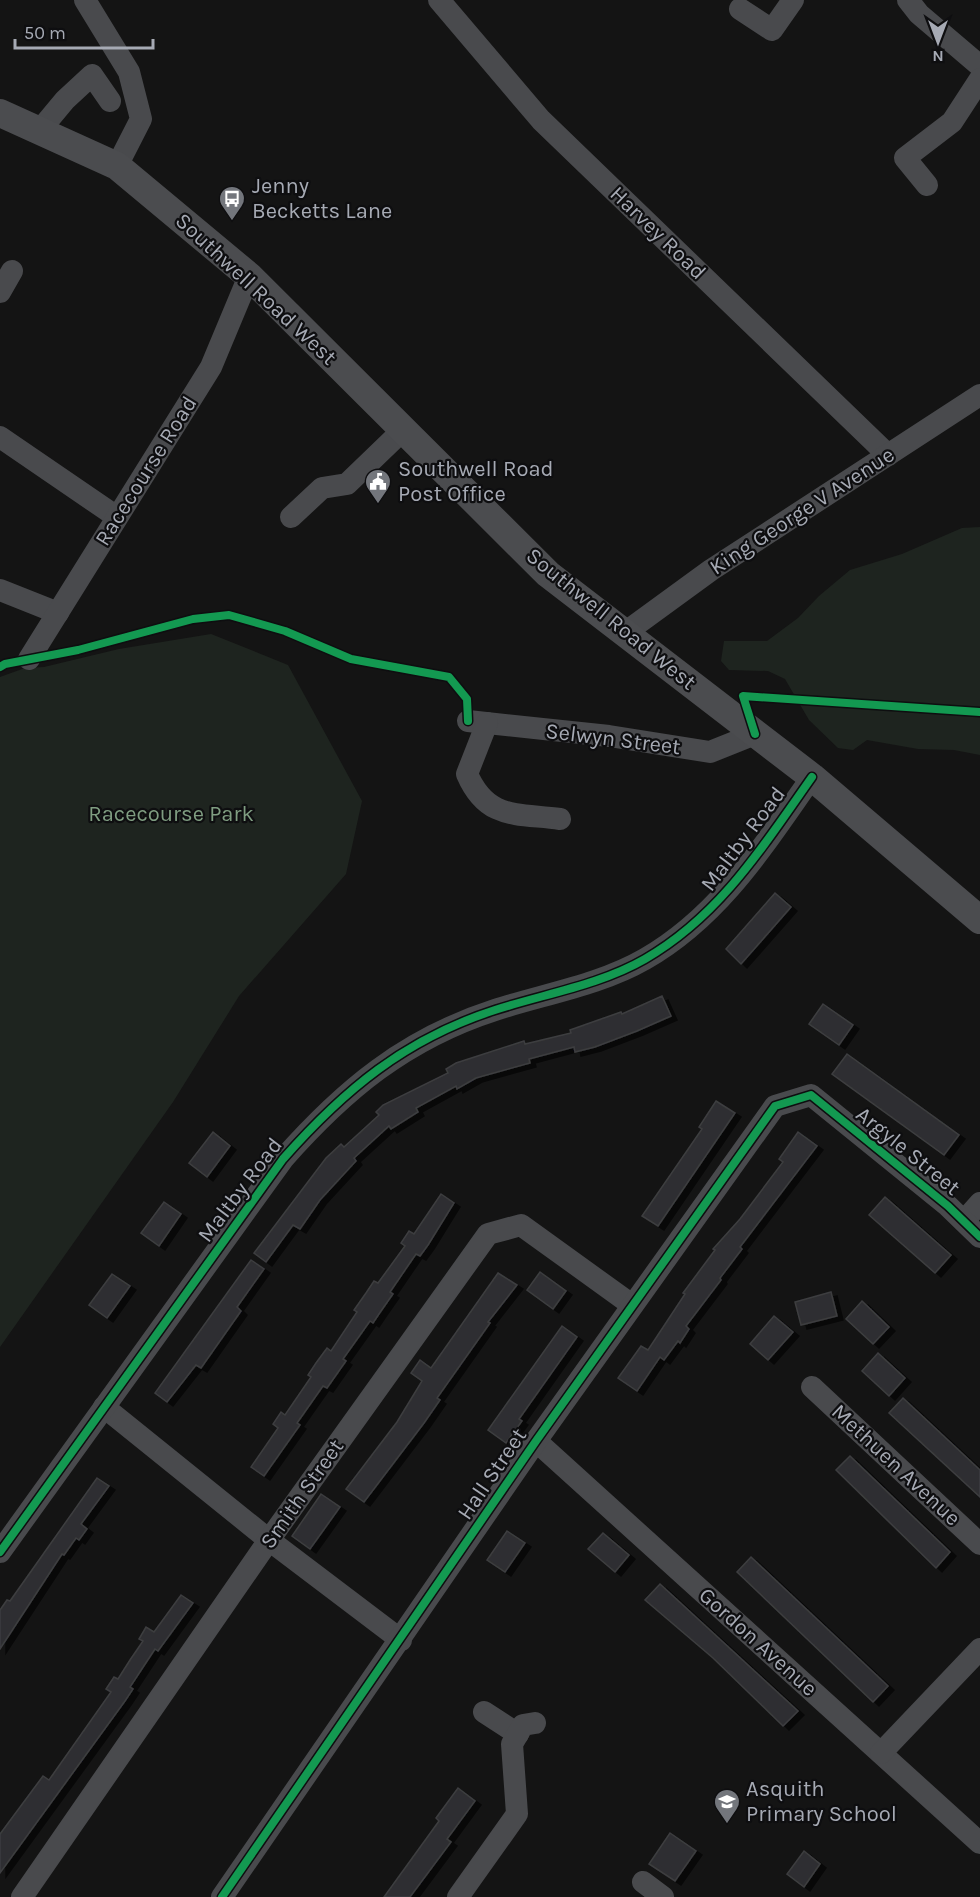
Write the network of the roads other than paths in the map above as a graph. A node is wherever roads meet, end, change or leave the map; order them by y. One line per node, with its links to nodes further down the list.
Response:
1 (86, 0): 11 (street)
2 (439, 0): 19 (street, Harvey Road)
3 (793, 0): 5 (street)
4 (909, 0): 6 (street)
5 (740, 9)
6 (980, 66)
7 (980, 79): 12 (street)
8 (110, 101): 10 (street)
9 (0, 113): 10 (main road, Southwell Road West)
10 (40, 130): 11 (main road, Southwell Road West)
11 (117, 166): 14 (main road, Southwell Road West)
12 (927, 185)
13 (12, 271): 15 (street)
14 (249, 276): 17 (main road, Southwell Road West); 20 (street, Racecourse Road)
15 (0, 291)
16 (980, 395): 19 (street, King George V Avenue)
17 (403, 430): 21 (street); 24 (main road, Southwell Road West)
18 (0, 437): 20 (street)
19 (888, 455): 24 (street, King George V Avenue)
20 (117, 517): 23 (street, Racecourse Road)
21 (291, 517)
22 (0, 590): 23 (street)
23 (58, 613): 25 (street, Racecourse Road)
24 (626, 632): 26 (main road, Southwell Road West)
25 (29, 659)
26 (755, 734): 27 (main road, Southwell Road West); 28 (street, Selwyn Street)
27 (812, 777): 29 (main road, Southwell Road West); 35 (street, Maltby Road)
28 (561, 819)
29 (980, 920)
30 (811, 1095): 32 (street, Argyle Street); 33 (street, Hall Street)
31 (980, 1203): 32 (street)
32 (972, 1229)
33 (632, 1305): 36 (street, Hall Street); 37 (street, Smith Street)
34 (812, 1387): 38 (street, Methuen Avenue)
35 (104, 1407): 37 (street); 39 (street, Maltby Road)
36 (536, 1442): 40 (street, Hall Street); 43 (street, Gordon Avenue)
37 (269, 1540): 40 (street); 46 (street, Smith Street)
38 (980, 1544)
39 (0, 1552)
40 (401, 1640): 47 (street, Hall Street)
41 (980, 1649): 43 (street)
42 (484, 1712): 48 (street)
43 (880, 1753): 44 (street, Gordon Avenue)
44 (980, 1843)
45 (643, 1882): 49 (street)
46 (22, 1897)
47 (222, 1897)
48 (458, 1897)
49 (663, 1897)

